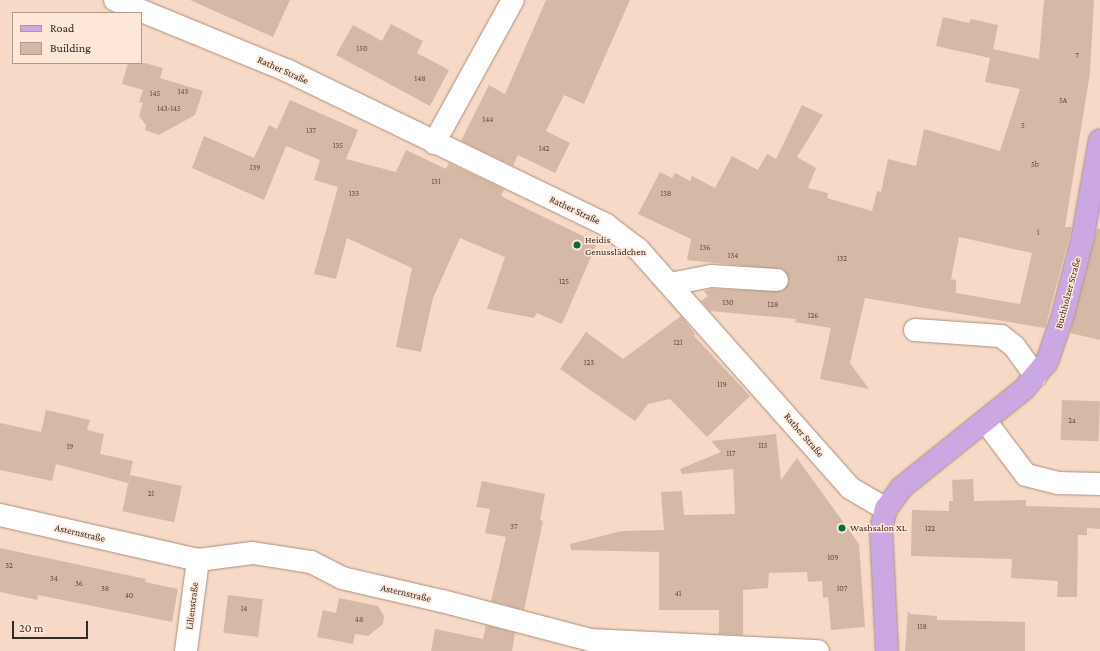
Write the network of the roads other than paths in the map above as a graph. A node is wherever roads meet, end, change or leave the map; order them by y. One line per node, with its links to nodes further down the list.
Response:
1 (115, 0): 4 (street, Rather Straße)
2 (513, 0): 4 (street)
3 (1100, 140): 8 (main road, Buchholzer Straße)
4 (434, 143): 6 (street, Rather Straße)
5 (778, 280): 6 (street)
6 (670, 284): 11 (street, Rather Straße)
7 (915, 330): 8 (street)
8 (1036, 376): 9 (main road, Buchholzer Straße)
9 (986, 422): 10 (street); 11 (main road, Buchholzer Straße)
10 (1100, 484)
11 (886, 509): 16 (main road)
12 (0, 515): 13 (street, Asternstraße)
13 (198, 560): 14 (street, Lilienstraße); 15 (street, Asternstraße)
14 (186, 651)
15 (818, 651)
16 (887, 651)

